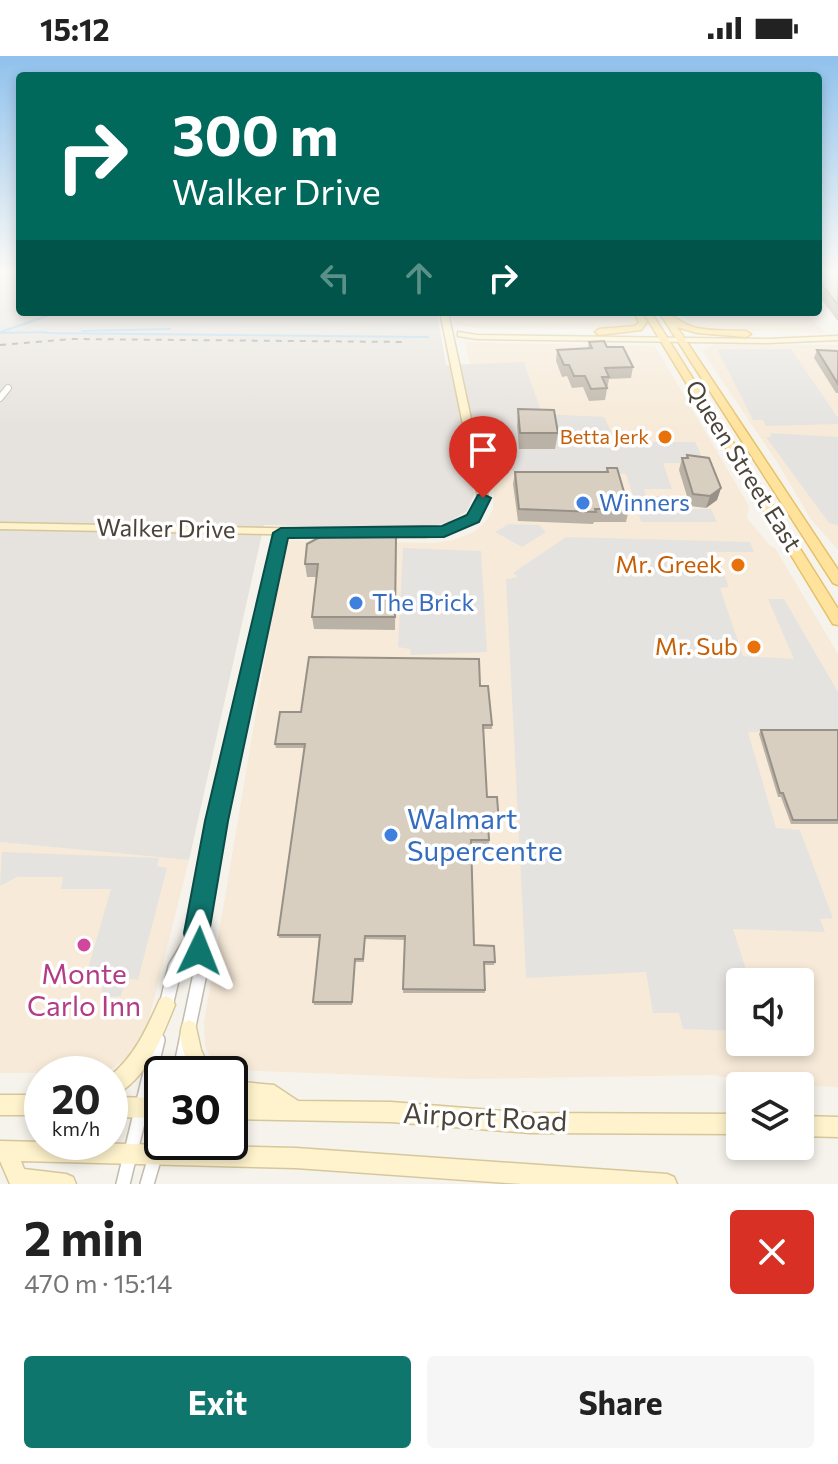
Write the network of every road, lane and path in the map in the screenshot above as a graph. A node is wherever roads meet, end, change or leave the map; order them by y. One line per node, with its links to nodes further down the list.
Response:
1 (447, 324): 7 (street, Walker Drive)
2 (642, 324): 6 (main road)
3 (654, 324): 9 (main road, Queen Street East)
4 (671, 324): 10 (main road, Queen Street East)
5 (676, 324): 11 (main road)
6 (599, 332): 8 (street); 9 (street)
7 (449, 334): 8 (street); 17 (street, Walker Drive)
8 (461, 334): 9 (street)
9 (662, 336): 10 (street); 19 (main road, Queen Street East)
10 (680, 337): 11 (street); 13 (main road, Queen Street East)
11 (748, 338): 12 (street); 13 (main road)
12 (838, 338)
13 (704, 374): 18 (main road, Queen Street East)
14 (8, 388): 15 (street)
15 (0, 398)
16 (0, 526): 17 (street, Walker Drive)
17 (281, 533): 20 (street)
18 (838, 580)
19 (838, 620)
20 (196, 933): 21 (street); 22 (street)
21 (166, 1005): 25 (street); 30 (street)
22 (189, 1029): 23 (street); 24 (street)
23 (183, 1056)
24 (194, 1056)
25 (128, 1073)
26 (248, 1093): 33 (street)
27 (0, 1105): 28 (street)
28 (24, 1105)
29 (128, 1107): 30 (street)
30 (141, 1107): 31 (street); 38 (street)
31 (144, 1107)
32 (248, 1109): 33 (street, Airport Road)
33 (295, 1110): 34 (street, Airport Road)
34 (726, 1124)
35 (814, 1126): 36 (street)
36 (838, 1127)
37 (4, 1151): 38 (street, Airport Road); 42 (street)
38 (130, 1154): 39 (street, Airport Road); 43 (street)
39 (144, 1154)
40 (248, 1157): 45 (street, Airport Road)
41 (154, 1160): 44 (street)
42 (66, 1184)
43 (123, 1184)
44 (147, 1184)
45 (667, 1184)

